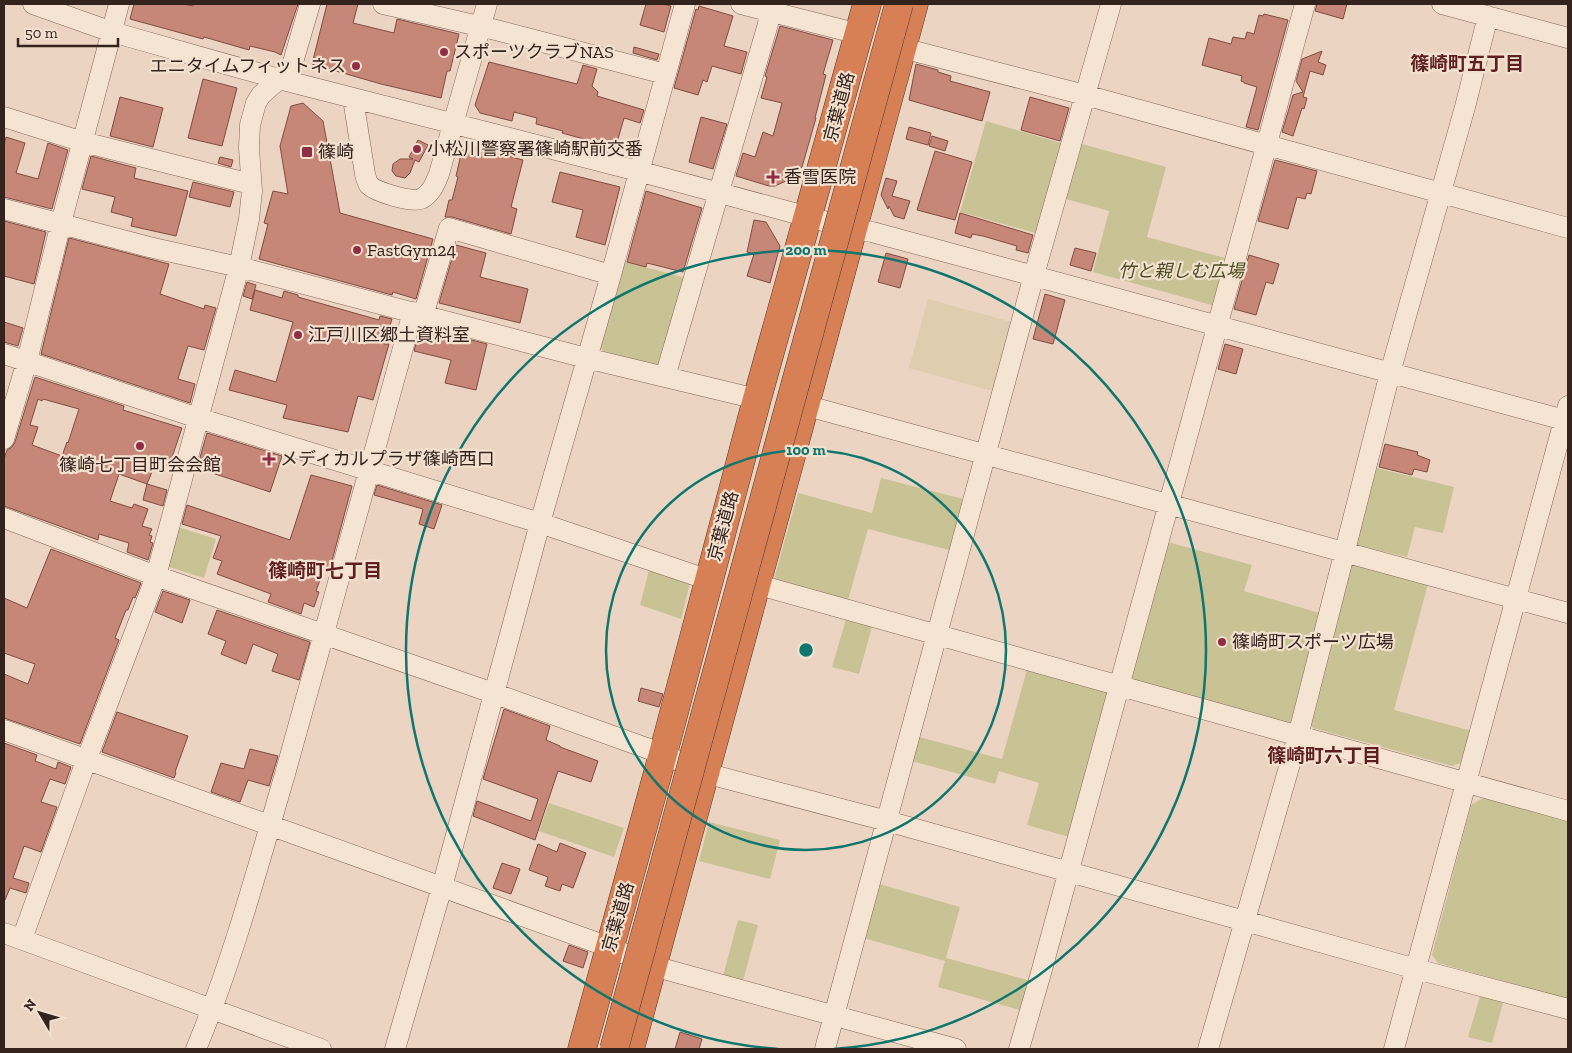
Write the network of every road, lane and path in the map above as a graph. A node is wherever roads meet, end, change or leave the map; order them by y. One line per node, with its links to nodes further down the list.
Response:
1 (33, 4): 18 (street)
2 (119, 4): 18 (street)
3 (310, 4): 23 (street)
4 (383, 4): 17 (street)
5 (487, 4): 17 (street)
6 (685, 4): 22 (street)
7 (741, 4): 15 (street)
8 (867, 4): 19 (highway, 京葉道路)
9 (881, 4): 92 (highway, 京葉道路)
10 (899, 4): 93 (highway, 京葉道路, bridge)
11 (914, 4): 21 (highway)
12 (1111, 4): 24 (street)
13 (1305, 4): 29 (street)
14 (1442, 4): 16 (street)
15 (770, 7): 19 (street); 32 (street)
16 (1488, 16): 20 (street); 33 (street)
17 (481, 27): 22 (street); 27 (street)
18 (112, 32): 23 (street); 28 (street)
19 (859, 34): 35 (highway, 京葉道路)
20 (1568, 38)
21 (902, 48): 24 (street); 38 (highway)
22 (664, 74): 30 (street)
23 (279, 79): 25 (street); 31 (street)
24 (1085, 96): 29 (street); 41 (street)
25 (353, 98): 27 (street); 27 (street)
26 (4, 117): 28 (street)
27 (453, 124): 30 (street)
28 (82, 142): 31 (street); 36 (street)
29 (1266, 145): 33 (street); 43 (street)
30 (638, 171): 32 (street); 40 (street)
31 (251, 184): 39 (street)
32 (720, 192): 35 (street); 48 (street)
33 (1440, 194): 37 (street); 47 (street)
34 (4, 208): 36 (street)
35 (809, 216): 38 (street); 49 (highway, 京葉道路)
36 (61, 223): 39 (street); 46 (street)
37 (1568, 228)
38 (853, 229): 41 (street); 50 (highway)
39 (239, 267): 42 (street); 52 (street)
40 (611, 275): 42 (street); 45 (street)
41 (1034, 275): 43 (street); 54 (street)
42 (418, 314): 45 (street); 55 (street)
43 (1217, 326): 47 (street); 56 (street)
44 (4, 354): 46 (street)
45 (586, 358): 48 (street); 58 (street)
46 (27, 361): 52 (street); 53 (street)
47 (1390, 373): 51 (street); 59 (street)
48 (665, 377): 49 (street)
49 (757, 400): 61 (highway, 京葉道路)
50 (804, 405): 54 (street); 62 (highway)
51 (1567, 416): 63 (street)
52 (198, 418): 55 (street); 60 (street)
53 (4, 439)
54 (986, 454): 56 (street); 65 (street)
55 (368, 469): 58 (street); 66 (street)
56 (1169, 504): 59 (street); 67 (street)
57 (4, 518): 60 (street)
58 (540, 523): 61 (street); 68 (street)
59 (1344, 553): 63 (street); 70 (street)
60 (156, 576): 66 (street); 72 (street)
61 (709, 580): 71 (highway, 京葉道路)
62 (755, 584): 65 (street); 73 (highway)
63 (1516, 598): 64 (street); 74 (street)
64 (1568, 613)
65 (937, 634): 67 (street); 76 (street)
66 (325, 635): 68 (street); 77 (street)
67 (1119, 686): 70 (street); 78 (street)
68 (494, 693): 71 (street); 79 (street)
69 (4, 730): 72 (street)
70 (1298, 736): 74 (street); 80 (street)
71 (663, 754): 73 (street); 82 (highway, 京葉道路)
72 (86, 761): 77 (street); 81 (street)
73 (706, 773): 76 (street); 83 (highway)
74 (1466, 782): 75 (street); 84 (street)
75 (1568, 811)
76 (887, 821): 78 (street); 87 (street)
77 (270, 826): 79 (street); 86 (street)
78 (1068, 871): 80 (street); 97 (street)
79 (442, 887): 82 (street); 90 (street)
80 (1244, 921): 84 (street); 98 (street)
81 (13, 936): 86 (street)
82 (609, 947): 83 (street); 91 (highway, 京葉道路)
83 (653, 966): 87 (street); 94 (highway)
84 (1416, 969): 85 (street); 99 (street)
85 (1568, 1009)
86 (213, 1010): 88 (street); 89 (street)
87 (834, 1016): 95 (street); 96 (street)
88 (196, 1049)
89 (321, 1049)
90 (395, 1049)
91 (582, 1049)
92 (598, 1049)
93 (614, 1049)
94 (630, 1049)
95 (825, 1049)
96 (956, 1049)
97 (1019, 1049)
98 (1208, 1049)
99 (1394, 1049)

